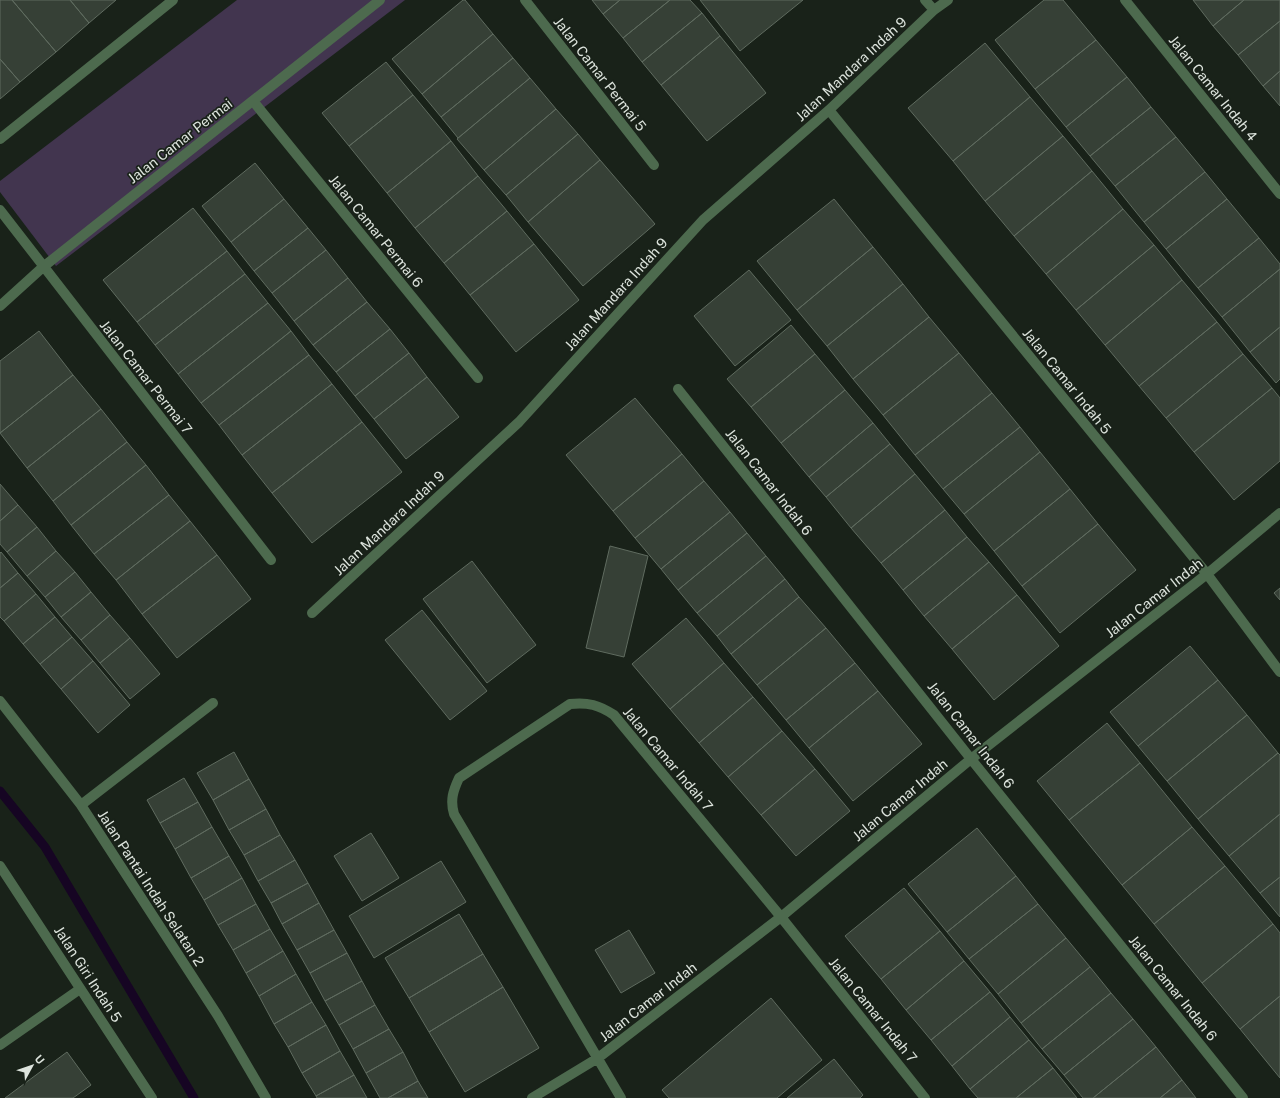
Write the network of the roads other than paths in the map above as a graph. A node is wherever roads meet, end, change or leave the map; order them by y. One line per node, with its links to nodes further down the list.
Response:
1 (173, 0): 10 (street)
2 (380, 0): 8 (street, Jalan Camar Permai)
3 (525, 0): 11 (street, Jalan Camar Permai 5)
4 (926, 0): 7 (street)
5 (948, 0): 7 (street, Jalan Mandara Indah 9)
6 (1125, 0): 12 (street, Jalan Camar Indah 4)
7 (934, 10): 9 (street, Jalan Mandara Indah 9)
8 (253, 101): 14 (street, Jalan Camar Permai); 16 (street, Jalan Camar Permai 6)
9 (830, 110): 20 (street, Jalan Camar Indah 5); 21 (street, Jalan Mandara Indah 9)
10 (0, 139)
11 (654, 165)
12 (1280, 194)
13 (0, 210): 14 (street, Jalan Camar Permai 7)
14 (43, 266): 15 (street, Jalan Camar Permai); 19 (street, Jalan Camar Permai 7)
15 (0, 306)
16 (478, 378)
17 (678, 389): 25 (street, Jalan Camar Indah 6)
18 (1280, 513): 20 (street, Jalan Camar Indah)
19 (271, 560)
20 (1206, 574): 22 (street, Jalan Camar Indah 5); 25 (street, Jalan Camar Indah)
21 (312, 613)
22 (1280, 672)
23 (0, 701): 26 (street, Jalan Pantai Indah Selatan 2)
24 (212, 703): 26 (street)
25 (971, 759): 28 (street, Jalan Camar Indah); 37 (street, Jalan Camar Indah 6)
26 (81, 806): 33 (street, Jalan Pantai Indah Selatan 2)
27 (0, 866): 29 (street, Jalan Giri Indah 5)
28 (781, 916): 31 (street, Jalan Camar Indah); 31 (street, Jalan Camar Indah 7); 36 (street, Jalan Camar Indah 7)
29 (80, 989): 30 (street); 32 (street, Jalan Giri Indah 5)
30 (0, 1045)
31 (598, 1058): 34 (street, Jalan Camar Indah); 35 (street, Jalan Camar Indah 7)
32 (152, 1098)
33 (266, 1098)
34 (532, 1098)
35 (621, 1098)
36 (925, 1098)
37 (1243, 1098)

